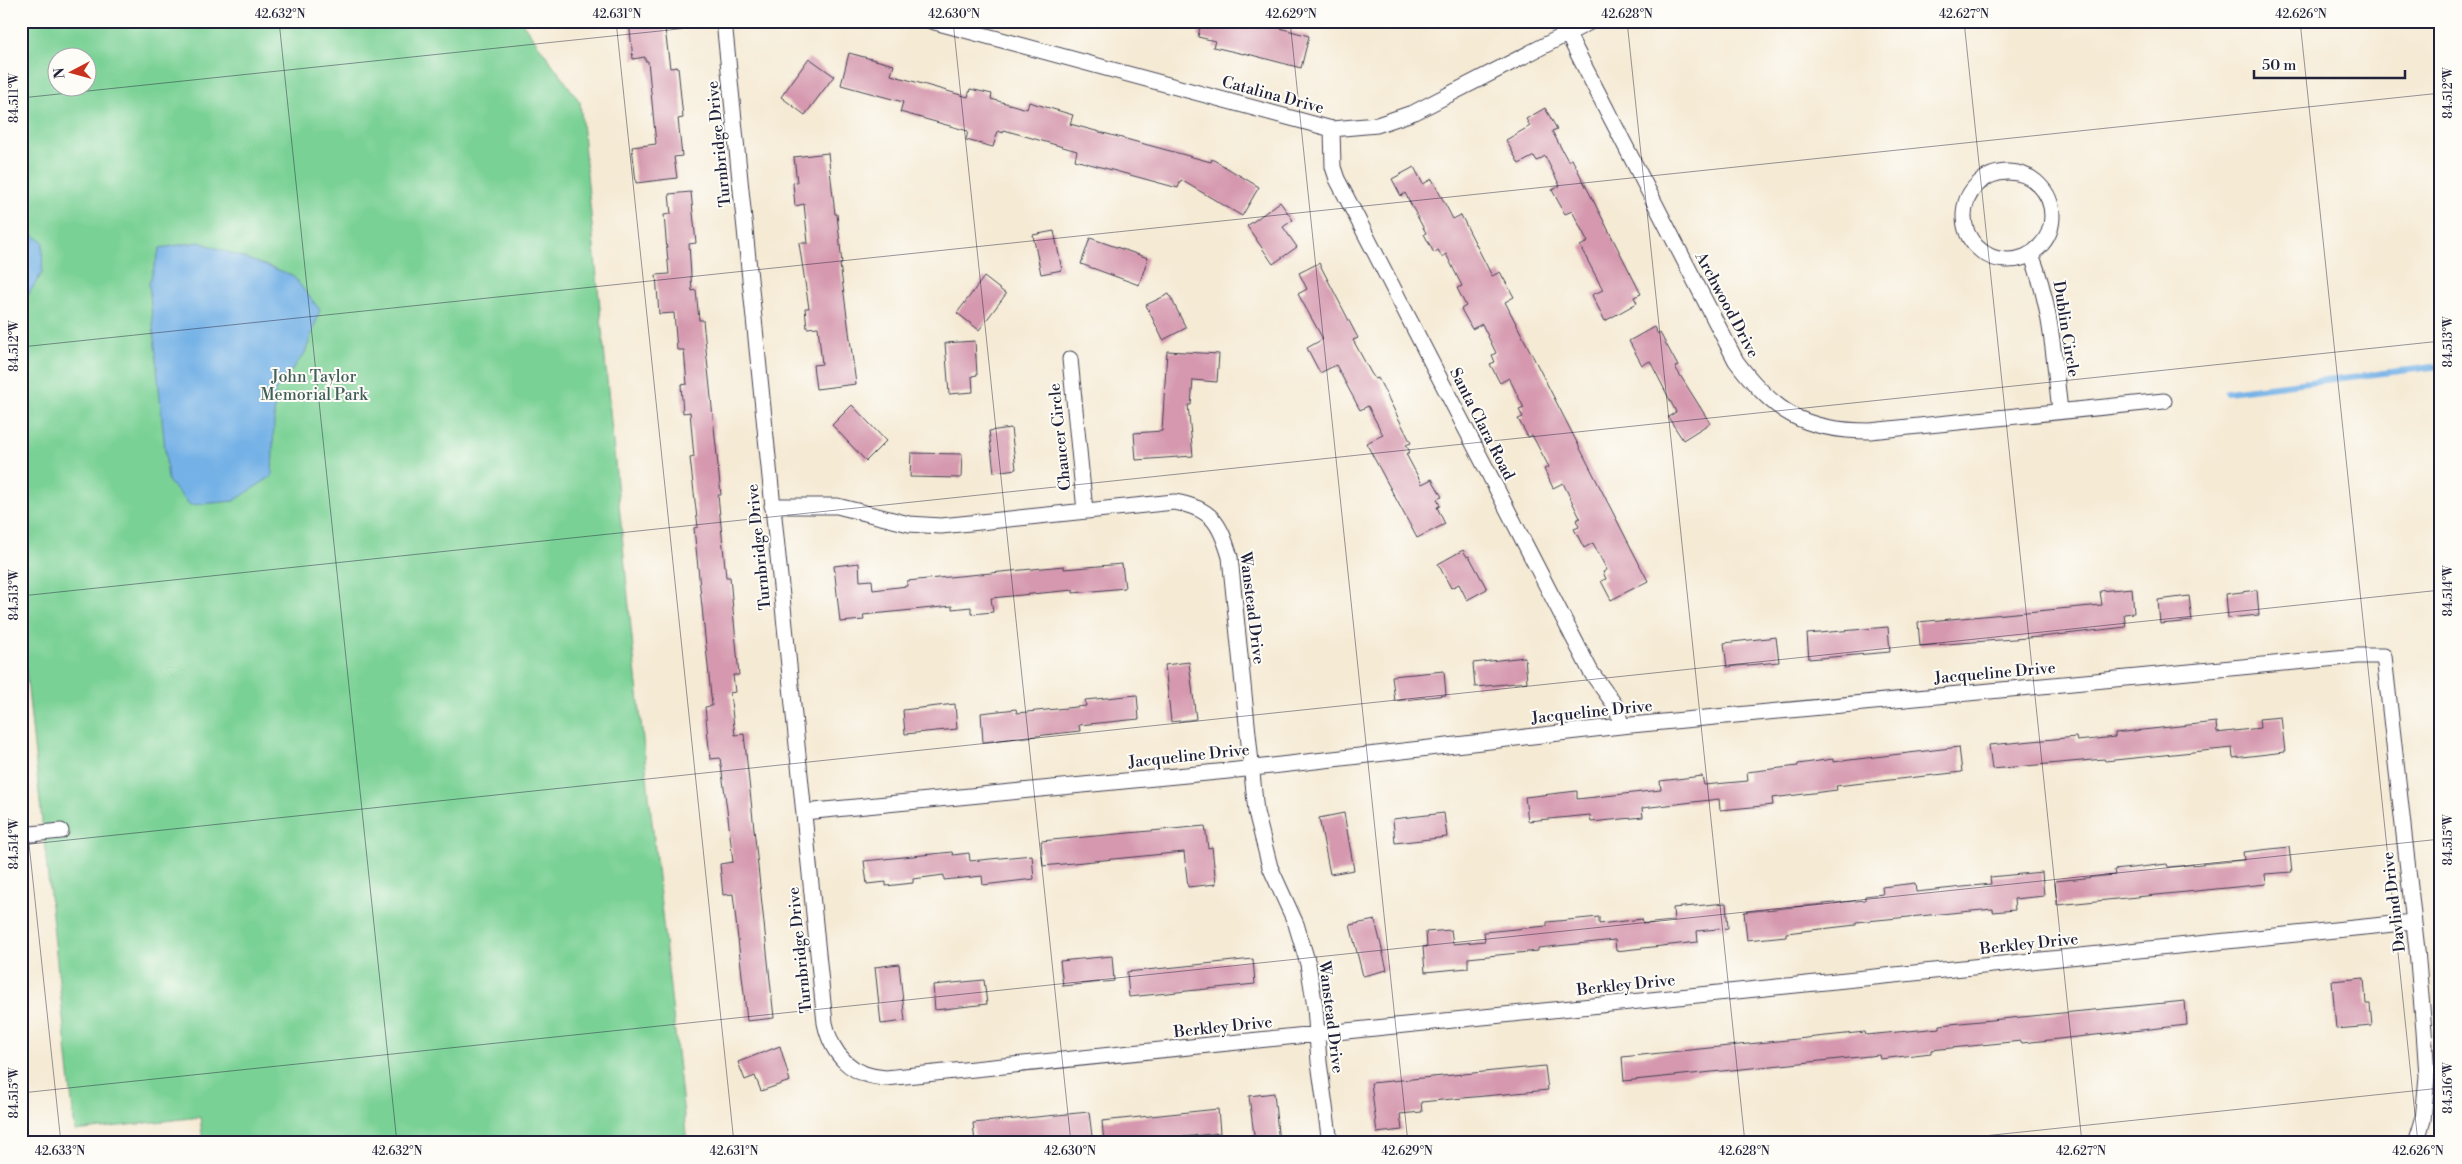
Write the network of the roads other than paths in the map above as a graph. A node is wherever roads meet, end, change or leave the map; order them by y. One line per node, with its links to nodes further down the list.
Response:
1 (724, 21): 10 (street, Turnbridge Drive)
2 (931, 21): 5 (street, Catalina Drive)
3 (1592, 21): 4 (street, Catalina Drive)
4 (1564, 28): 5 (street, Catalina Drive); 9 (street, Archwood Drive)
5 (1332, 129): 13 (street, Santa Clara Road)
6 (2030, 254): 6 (street); 9 (street, Dublin Circle)
7 (1070, 359): 11 (street, Chaucer Circle)
8 (2164, 401): 9 (street, Archwood Drive)
9 (2060, 411)
10 (772, 506): 11 (street, Wanstead Drive); 15 (street, Turnbridge Drive)
11 (1085, 511): 14 (street, Wanstead Drive)
12 (2384, 656): 13 (street, Jacqueline Drive); 18 (street, Davlind Drive)
13 (1621, 726): 14 (street, Jacqueline Drive)
14 (1252, 767): 15 (street, Jacqueline Drive); 19 (street, Wanstead Drive)
15 (804, 812): 20 (street, Turnbridge Drive)
16 (61, 831): 17 (street)
17 (21, 835)
18 (2413, 922): 19 (street, Berkley Drive); 22 (street, Davlind Drive)
19 (1317, 1035): 20 (street, Berkley Drive); 21 (street, Wanstead Drive)
20 (846, 1064)
21 (1330, 1143)
22 (2416, 1143)

